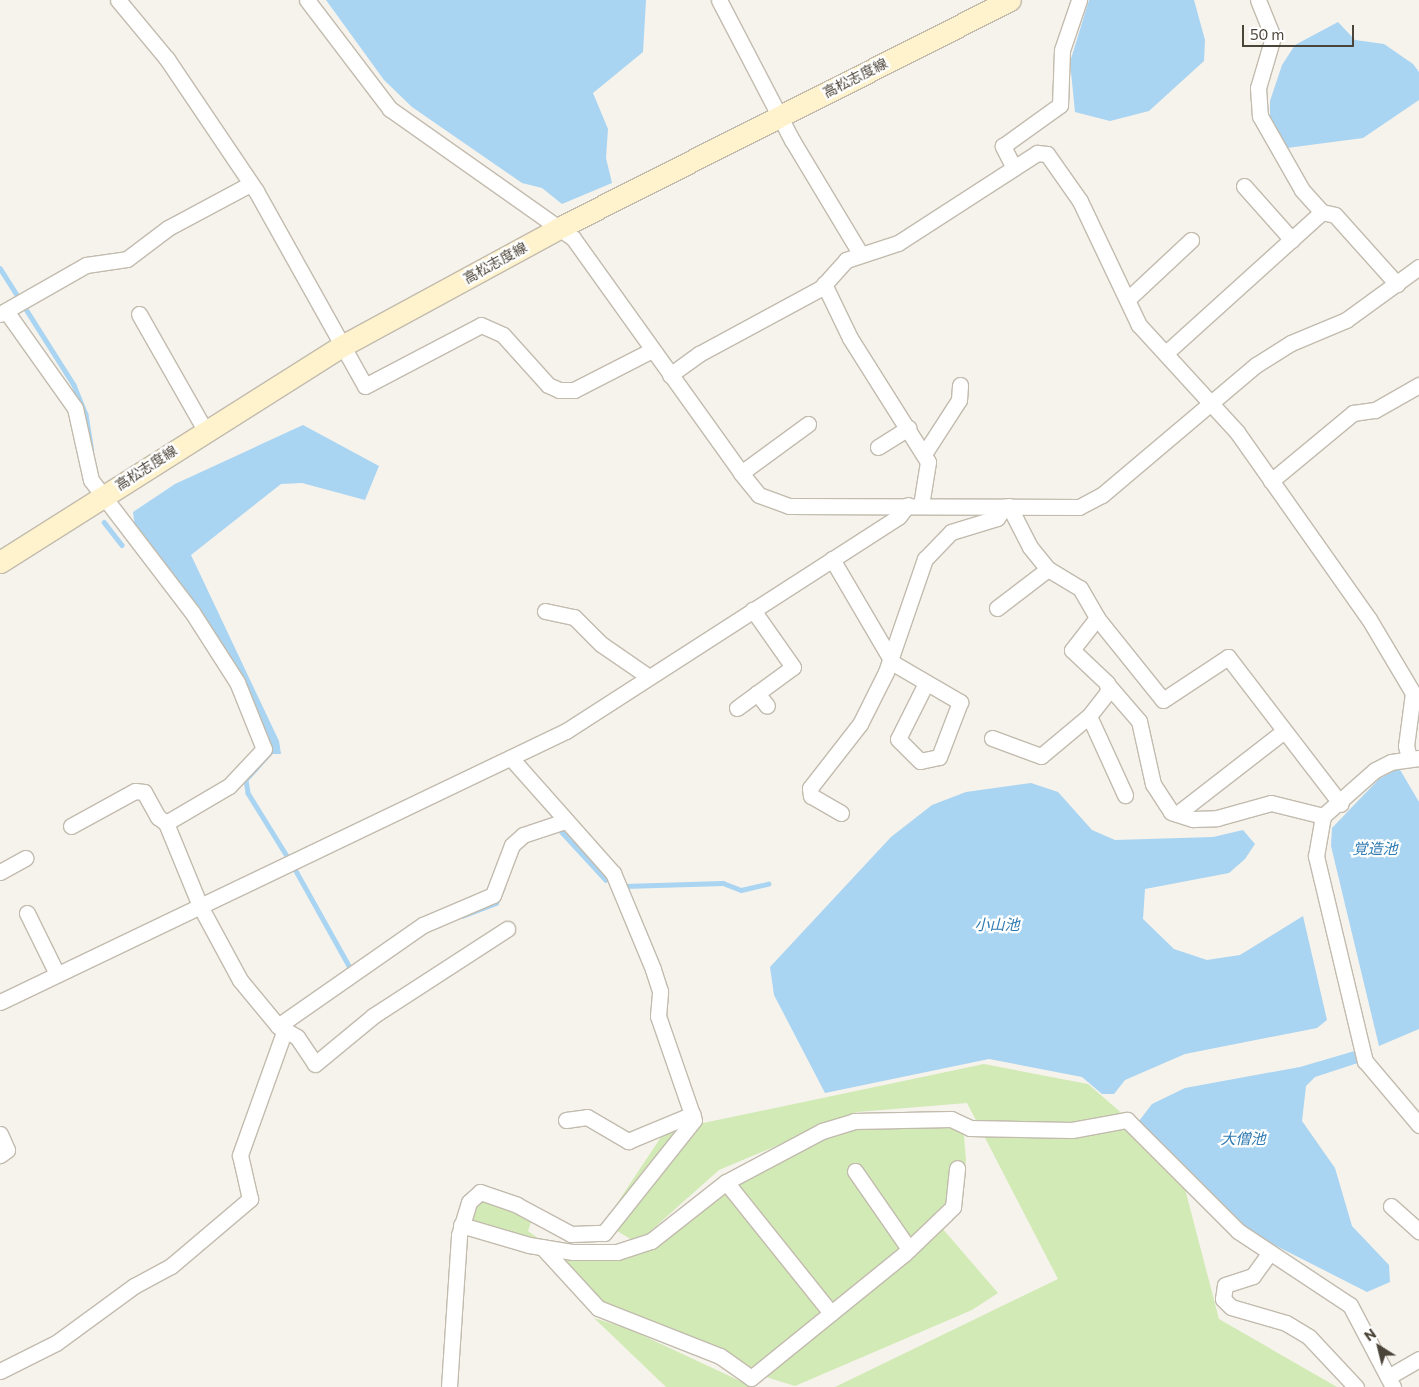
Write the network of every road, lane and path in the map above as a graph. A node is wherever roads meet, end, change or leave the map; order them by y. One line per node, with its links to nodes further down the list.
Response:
1 (118, 0): 9 (street)
2 (307, 0): 12 (street)
3 (718, 0): 7 (street)
4 (1010, 0): 7 (main road, 高松志度線)
5 (1079, 0): 8 (street)
6 (1258, 0): 11 (street)
7 (780, 116): 12 (main road, 高松志度線); 15 (street)
8 (1014, 168): 15 (street); 19 (street)
9 (250, 184): 20 (street); 22 (street)
10 (1244, 186): 14 (street)
11 (1322, 212): 14 (street); 18 (street)
12 (559, 228): 22 (main road, 高松志度線); 23 (street)
13 (1190, 240): 19 (street)
14 (1292, 240): 24 (street)
15 (860, 253): 17 (street)
16 (1416, 276): 18 (street)
17 (824, 284): 25 (street); 30 (street)
18 (1397, 284): 28 (street)
19 (1129, 298): 24 (street)
20 (10, 308): 36 (street)
21 (139, 314): 31 (street)
22 (342, 346): 23 (street); 31 (main road, 高松志度線)
23 (652, 350): 25 (street)
24 (1167, 352): 28 (street)
25 (670, 375): 34 (street)
26 (1419, 384): 35 (street)
27 (960, 385): 33 (street)
28 (1211, 401): 35 (street); 38 (street)
29 (808, 424): 34 (street)
30 (909, 428): 32 (street); 33 (street)
31 (205, 430): 36 (main road, 高松志度線)
32 (878, 447)
33 (924, 454): 37 (street)
34 (741, 473): 37 (street)
35 (1271, 481): 50 (street)
36 (105, 494): 40 (main road, 高松志度線); 65 (street)
37 (915, 505): 38 (street); 39 (street)
38 (1007, 506): 41 (street); 46 (street)
39 (832, 559): 43 (street); 46 (street)
40 (0, 562)
41 (1048, 569): 42 (street); 45 (street)
42 (997, 608)
43 (753, 610): 47 (street); 51 (street)
44 (545, 611): 47 (street)
45 (1097, 618): 49 (street); 55 (street)
46 (890, 657): 48 (street); 61 (street)
47 (649, 677): 57 (street)
48 (926, 682): 48 (street)
49 (1107, 684): 54 (street); 62 (street)
50 (1416, 688): 58 (street)
51 (757, 693): 52 (street); 53 (street)
52 (767, 706)
53 (736, 708)
54 (1089, 716): 56 (street); 59 (street)
55 (1284, 731): 60 (street); 62 (street)
56 (992, 738)
57 (511, 758): 64 (street); 69 (street)
58 (1414, 758): 60 (street)
59 (1125, 795)
60 (1341, 804): 63 (street)
61 (841, 813)
62 (1177, 814): 63 (street)
63 (1323, 816): 77 (street)
64 (566, 821): 74 (street); 75 (street)
65 (166, 823): 66 (street); 69 (street)
66 (71, 826)
67 (26, 858): 68 (street)
68 (0, 872)
69 (200, 906): 72 (street); 74 (street)
70 (27, 913): 72 (street)
71 (507, 929): 74 (street)
72 (57, 974): 73 (street)
73 (2, 996)
74 (281, 1029): 91 (street)
75 (693, 1114): 76 (street); 84 (street)
76 (566, 1120)
77 (1419, 1125)
78 (0, 1134): 79 (street)
79 (0, 1156)
80 (957, 1168): 87 (street)
81 (855, 1171): 87 (street)
82 (726, 1182): 86 (street); 88 (street); 89 (street)
83 (1391, 1206): 85 (street)
84 (461, 1225): 86 (street); 93 (street)
85 (1419, 1231)
86 (542, 1247): 89 (street)
87 (909, 1249): 89 (street)
88 (1268, 1254): 92 (street); 94 (street)
89 (831, 1312)
90 (1419, 1359): 92 (street)
91 (0, 1371)
92 (1390, 1382)
93 (449, 1387)
94 (1356, 1387)

